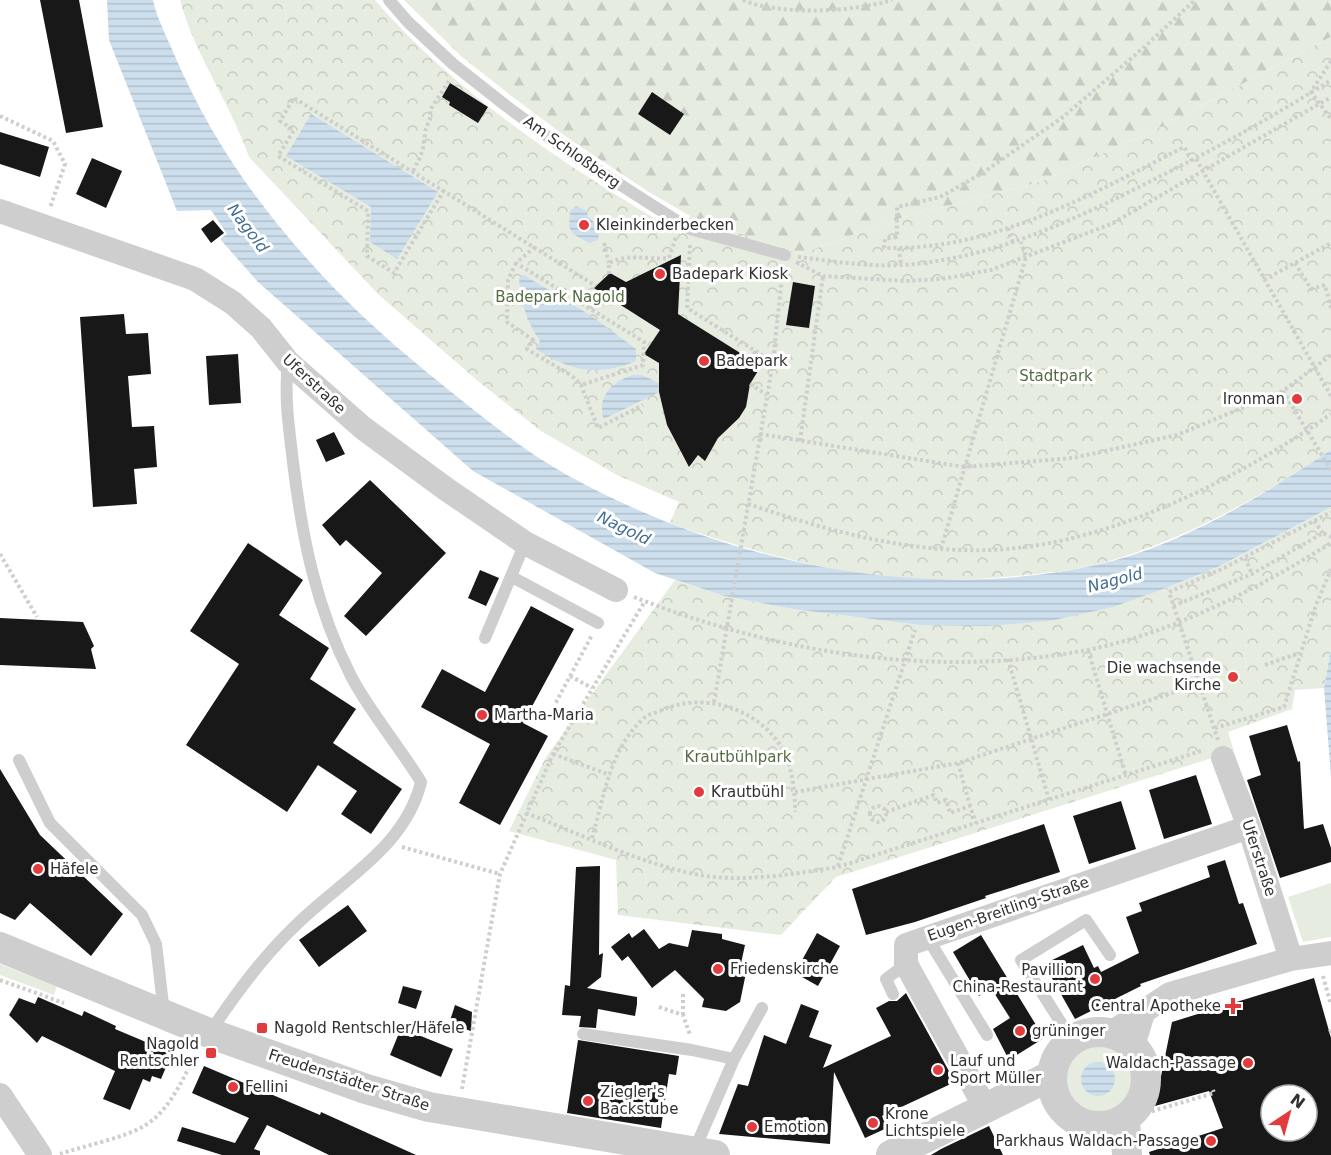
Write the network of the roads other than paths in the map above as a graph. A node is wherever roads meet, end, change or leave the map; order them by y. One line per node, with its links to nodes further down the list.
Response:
1 (389, 0): 3 (lane, Am Schloßberg)
2 (0, 211): 4 (street, Uferstraße)
3 (785, 255)
4 (288, 362): 5 (street, Uferstraße); 26 (lane)
5 (525, 543): 6 (lane); 7 (street, Uferstraße)
6 (512, 577): 8 (lane); 9 (lane)
7 (616, 590)
8 (598, 622)
9 (485, 638)
10 (1221, 752): 12 (street, Uferstraße)
11 (20, 760): 21 (lane)
12 (1250, 827): 13 (street, Eugen-Breitling-Straße); 17 (street, Uferstraße)
13 (927, 937): 18 (street, Eugen-Breitling-Straße); 23 (lane)
14 (0, 947): 21 (street, Freudenstädter Straße)
15 (1324, 954): 17 (street)
16 (1110, 955): 24 (lane)
17 (1291, 959): 25 (street)
18 (906, 964): 19 (lane); 30 (street)
19 (892, 994)
20 (762, 1008): 27 (lane)
21 (164, 1016): 26 (street, Freudenstädter Straße)
22 (583, 1034): 27 (lane)
23 (987, 1035)
24 (1072, 1040): 25 (street); 28 (street)
25 (1122, 1040): 31 (street)
26 (202, 1044): 33 (street, Freudenstädter Straße)
27 (734, 1059): 33 (lane)
28 (1054, 1087): 30 (street); 32 (street)
29 (0, 1095): 34 (street)
30 (986, 1109): 35 (street)
31 (1125, 1119): 32 (street); 37 (street)
32 (1094, 1126): 36 (street)
33 (704, 1154)
34 (40, 1155)
35 (891, 1155)
36 (1108, 1155)
37 (1127, 1155)

